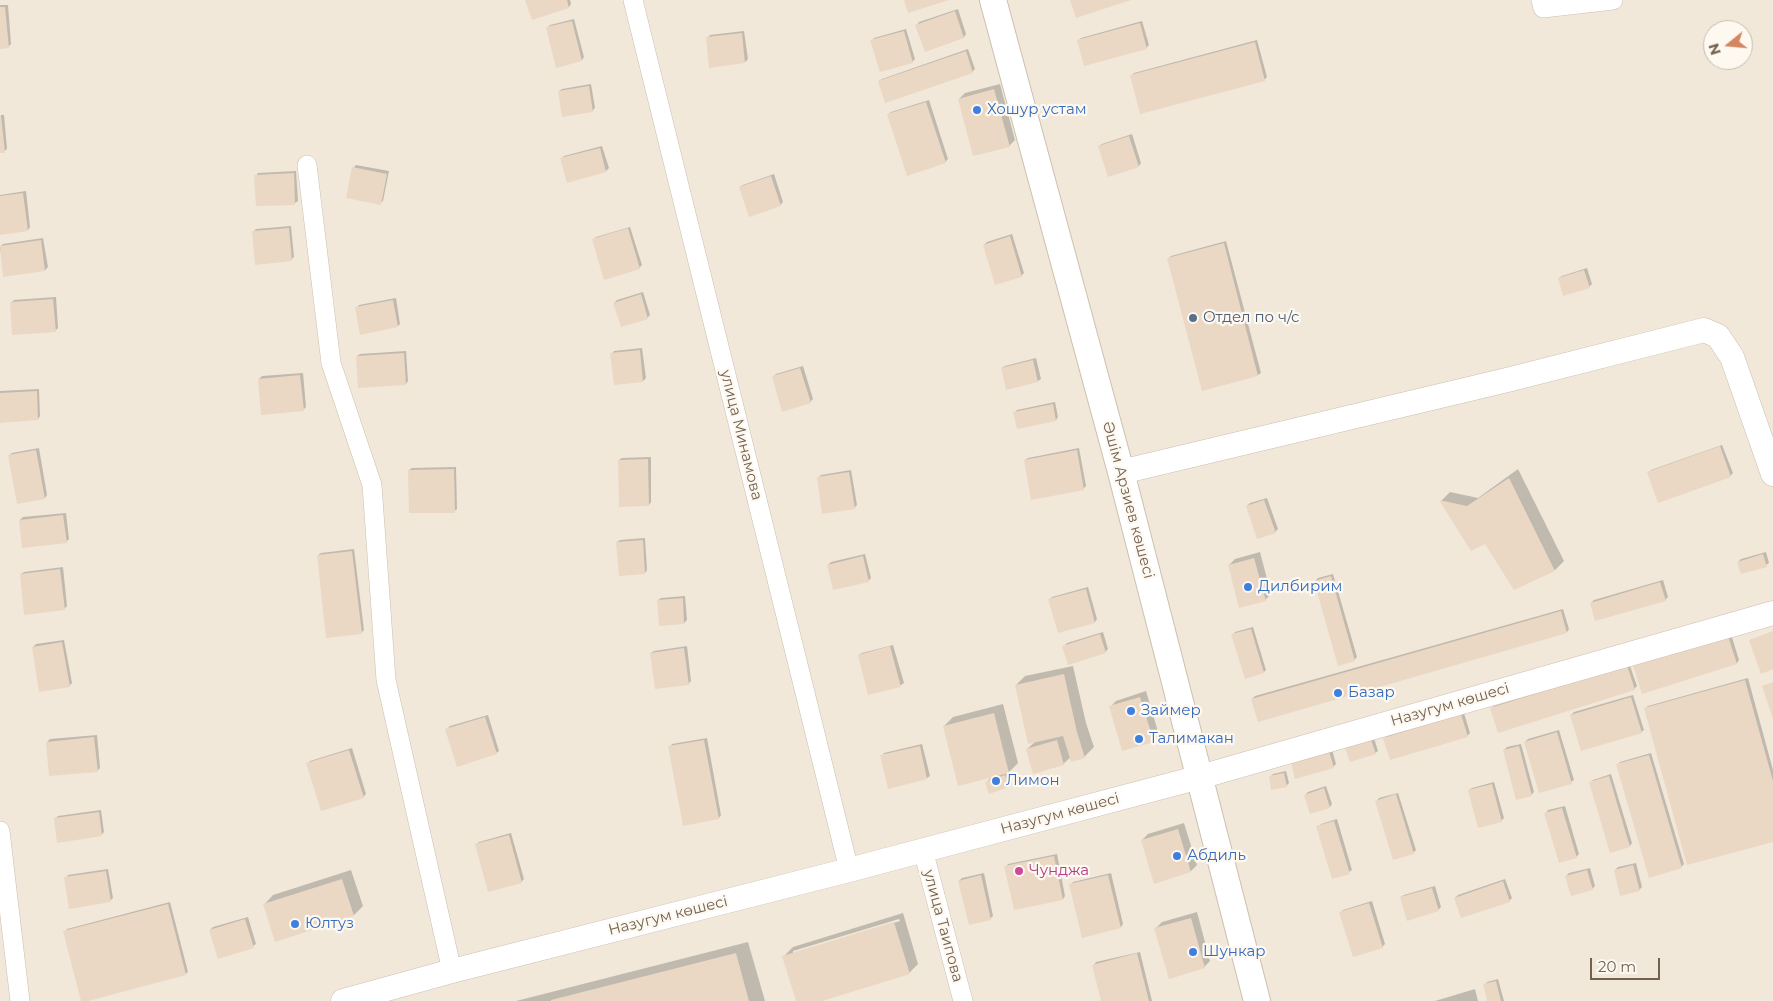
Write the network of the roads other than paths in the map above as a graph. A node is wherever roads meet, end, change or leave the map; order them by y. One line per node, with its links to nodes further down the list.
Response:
1 (633, 0): 12 (street, улица Минамова)
2 (993, 0): 6 (main road, Әшім Арзиев көшесі)
3 (1613, 0): 4 (street)
4 (1542, 4)
5 (307, 165): 13 (street)
6 (1121, 472): 7 (street); 9 (main road, Әшім Арзиев көшесі)
7 (1773, 474)
8 (1773, 613): 9 (street, Назугум көшесі)
9 (1200, 777): 11 (street, Назугум көшесі); 17 (main road, Әшім Арзиев көшесі)
10 (0, 831): 14 (street)
11 (923, 850): 12 (street, Назугум көшесі); 16 (street, улица Таипова)
12 (849, 870): 13 (street, Назугум көшесі)
13 (452, 971): 15 (street, Назугум көшесі)
14 (20, 1001)
15 (343, 1001)
16 (963, 1001)
17 (1257, 1001)

